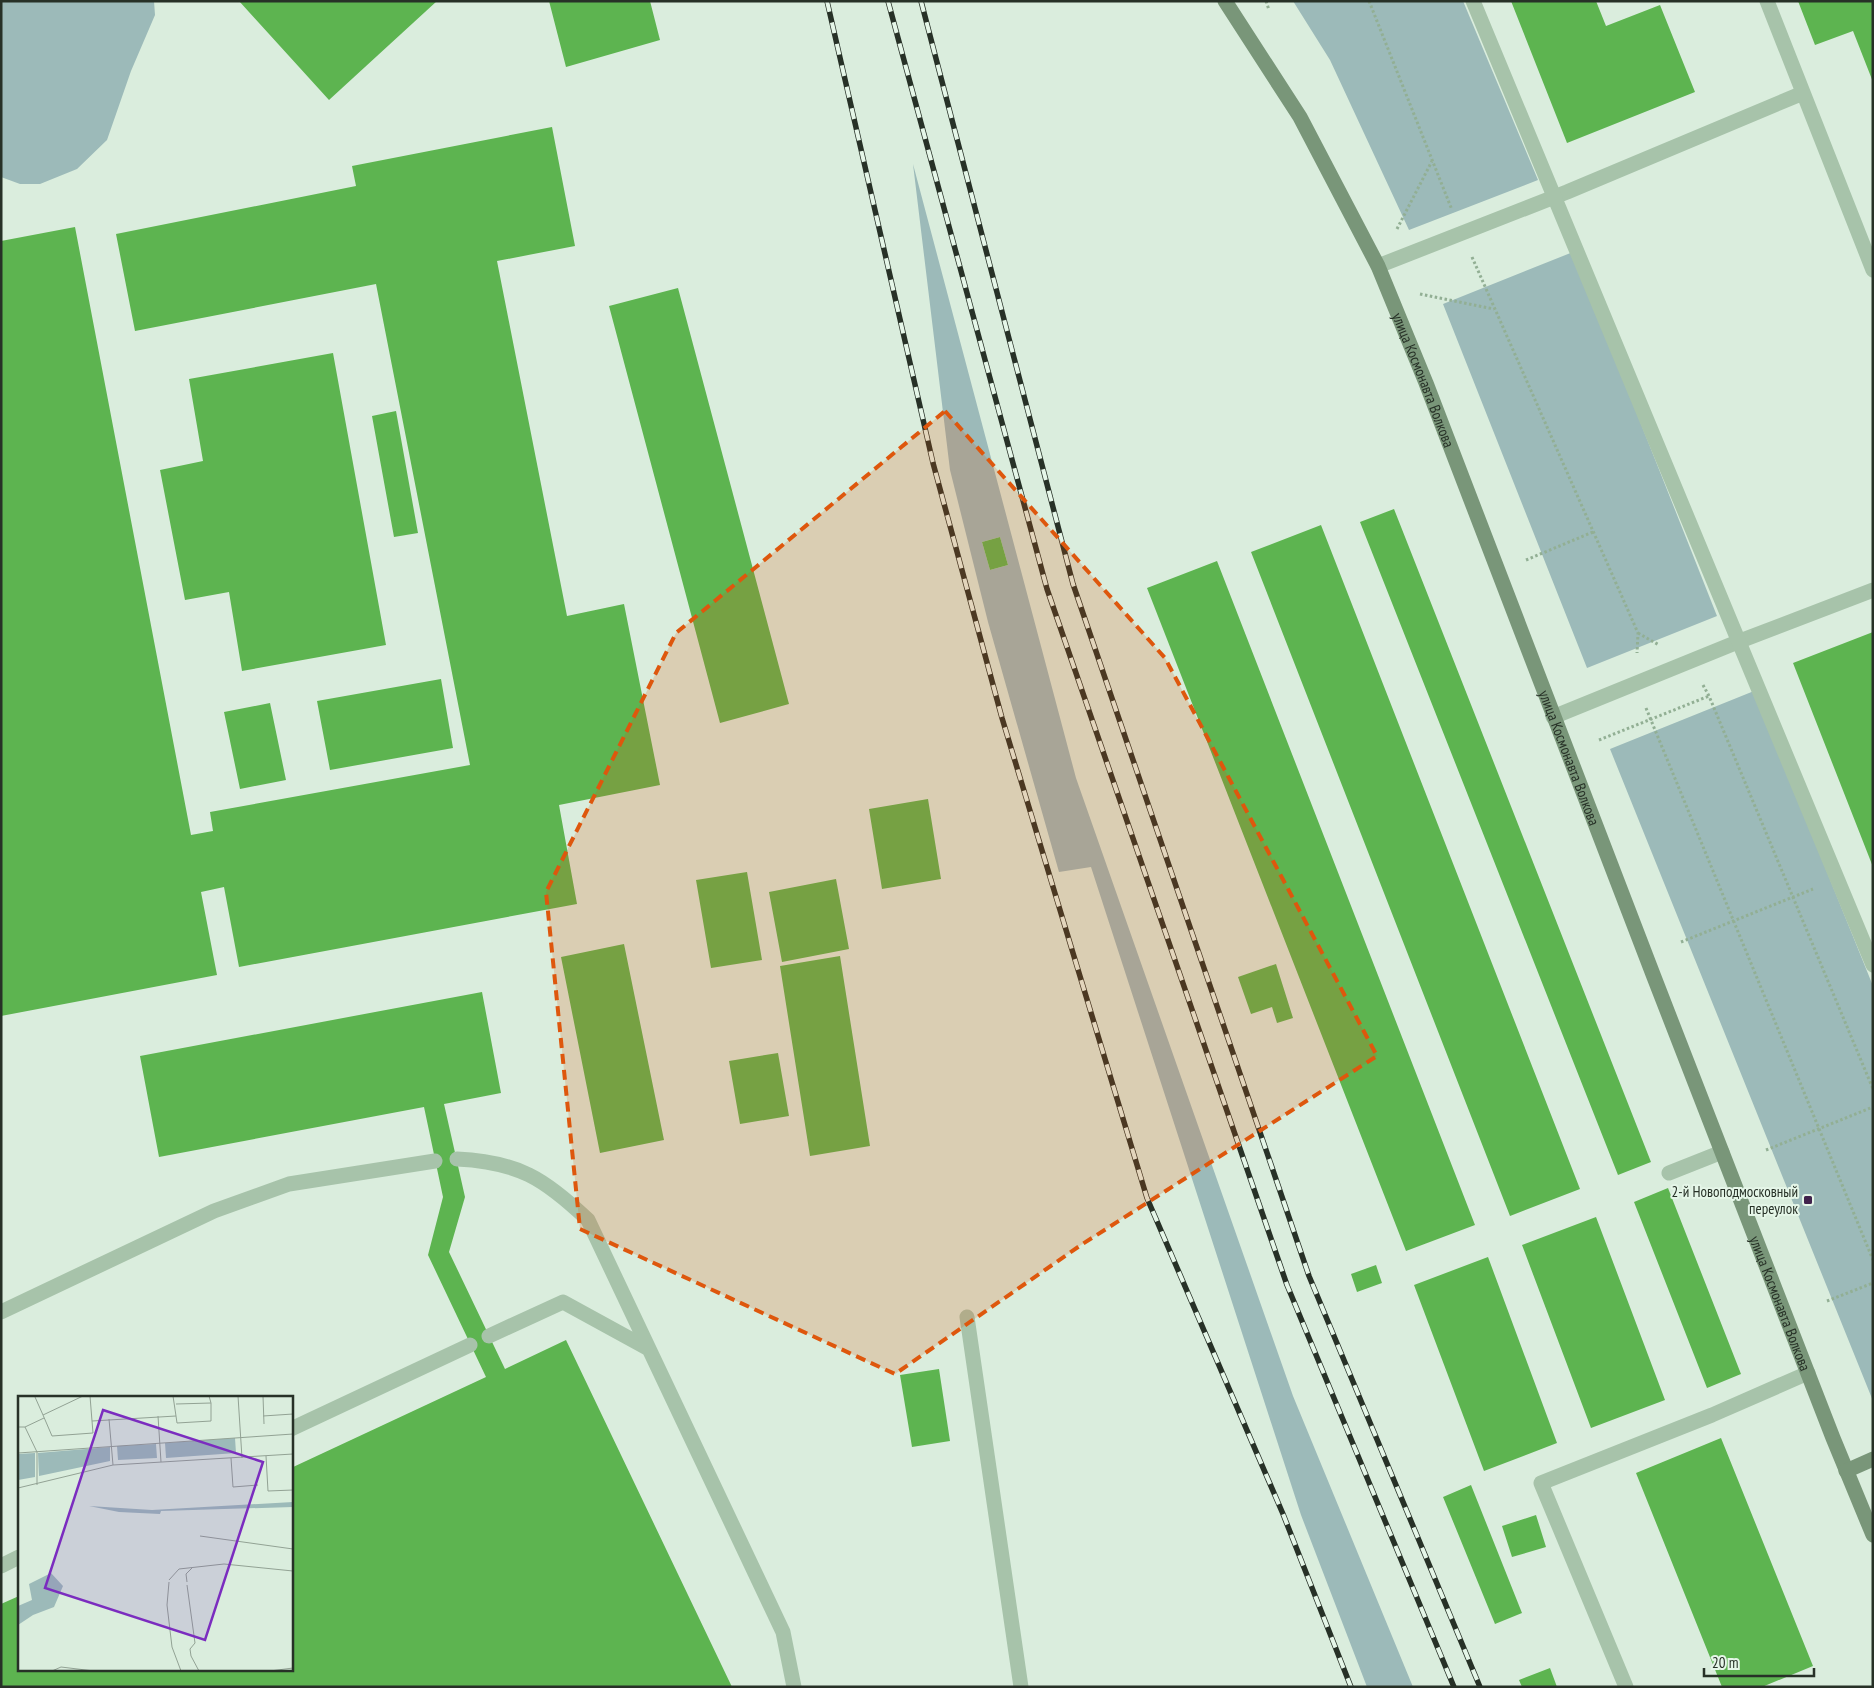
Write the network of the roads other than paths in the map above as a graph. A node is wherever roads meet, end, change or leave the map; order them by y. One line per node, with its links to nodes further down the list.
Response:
1 (1225, 1): 6 (main road, улица Космонавта Волкова)
2 (1473, 1): 5 (street)
3 (1767, 1): 4 (street)
4 (1803, 94): 5 (street); 7 (street)
5 (1553, 198): 6 (street); 9 (street)
6 (1378, 266): 10 (main road, улица Космонавта Волкова)
7 (1873, 270)
8 (1873, 590): 9 (street)
9 (1740, 641): 10 (street); 11 (street)
10 (1554, 717): 12 (main road, улица Космонавта Волкова)
11 (1873, 965)
12 (1722, 1152): 15 (street); 21 (main road, улица Космонавта Волкова)
13 (457, 1159): 20 (street)
14 (435, 1161): 16 (street)
15 (1669, 1173)
16 (1, 1312)
17 (968, 1317): 29 (street)
18 (489, 1336): 20 (street)
19 (470, 1345): 22 (street)
20 (647, 1348): 28 (street)
21 (1808, 1373): 24 (main road, улица Космонавта Волкова); 30 (street)
22 (292, 1429)
23 (1873, 1459): 24 (main road)
24 (1846, 1471): 25 (main road, улица Космонавта Волкова)
25 (1873, 1535)
26 (18, 1558): 27 (street)
27 (1, 1566)
28 (794, 1687)
29 (1021, 1687)
30 (1626, 1687)

